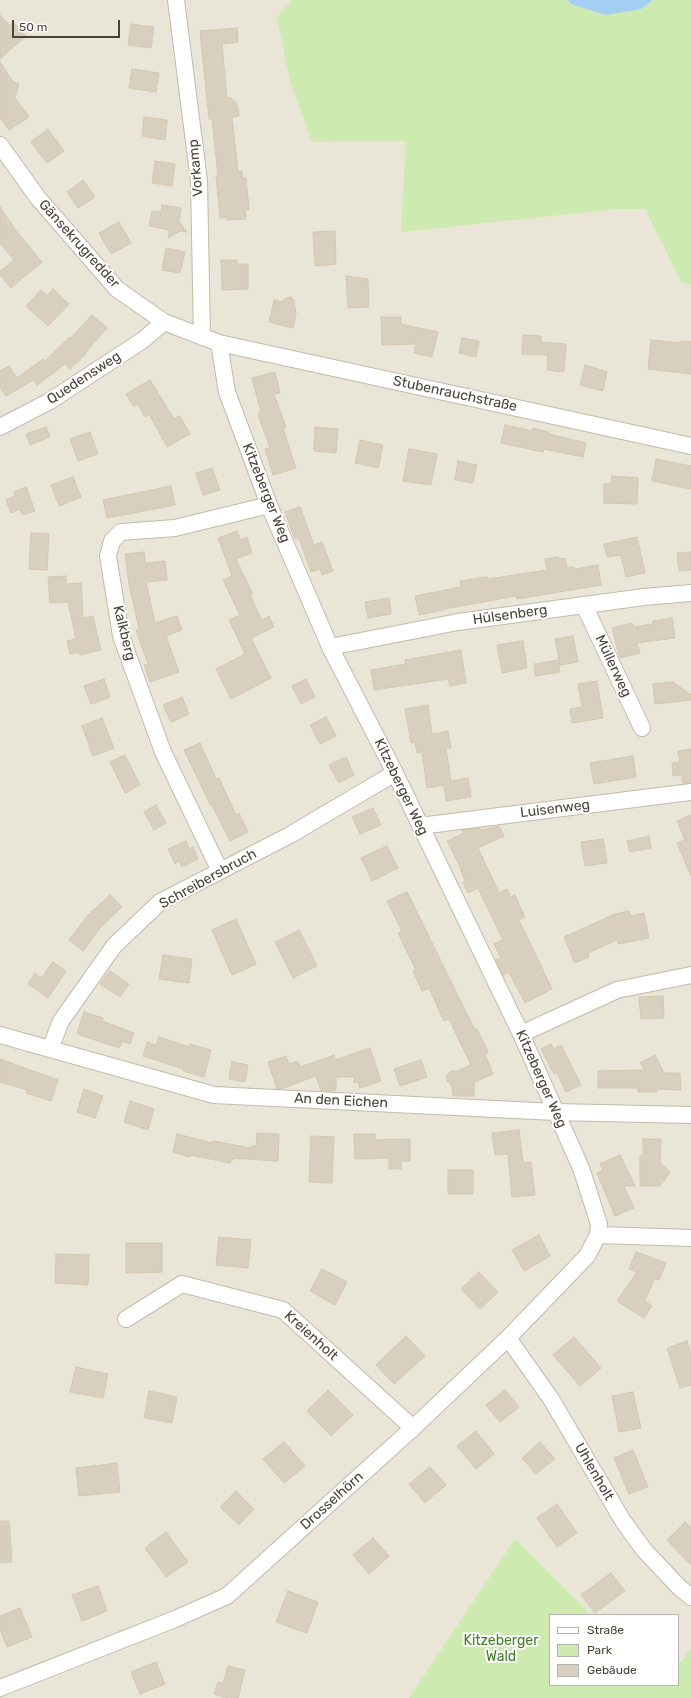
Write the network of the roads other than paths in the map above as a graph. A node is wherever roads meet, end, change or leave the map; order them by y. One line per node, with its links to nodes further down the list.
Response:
1 (176, 0): 4 (street, Vorkamp)
2 (0, 145): 3 (street, Gänsekrugredder)
3 (164, 322): 4 (street, Gänsekrugredder); 6 (street, Quedensweg)
4 (202, 338): 5 (street, Gänsekrugredder)
5 (219, 343): 7 (street, Stubenrauchstraße); 8 (street, Kitzeberger Weg)
6 (0, 427)
7 (691, 446)
8 (269, 505): 11 (street, Kitzeberger Weg); 16 (street, Kalkberg)
9 (691, 593): 10 (street, Hülsenberg)
10 (584, 605): 11 (street, Hülsenberg); 12 (street, Müllerweg)
11 (330, 647): 13 (street, Kitzeberger Weg)
12 (642, 728)
13 (395, 773): 15 (street, Kitzeberger Weg); 16 (street, Schreibersbruch)
14 (691, 792): 15 (street, Luisenweg)
15 (420, 826): 18 (street, Kitzeberger Weg)
16 (220, 871): 20 (street, Schreibersbruch)
17 (691, 975): 18 (street)
18 (521, 1034): 21 (street, Kitzeberger Weg)
19 (0, 1035): 20 (street, An den Eichen)
20 (50, 1049): 21 (street, An den Eichen)
21 (555, 1112): 22 (street, An den Eichen); 23 (street, Kitzeberger Weg)
22 (691, 1115)
23 (599, 1230): 24 (street); 26 (street, Drosselhörn)
24 (691, 1238)
25 (126, 1319): 27 (street, Kreienholt)
26 (508, 1338): 27 (street, Drosselhörn); 28 (street, Uhlenholt)
27 (413, 1428): 29 (street, Drosselhörn)
28 (691, 1597)
29 (0, 1688)

